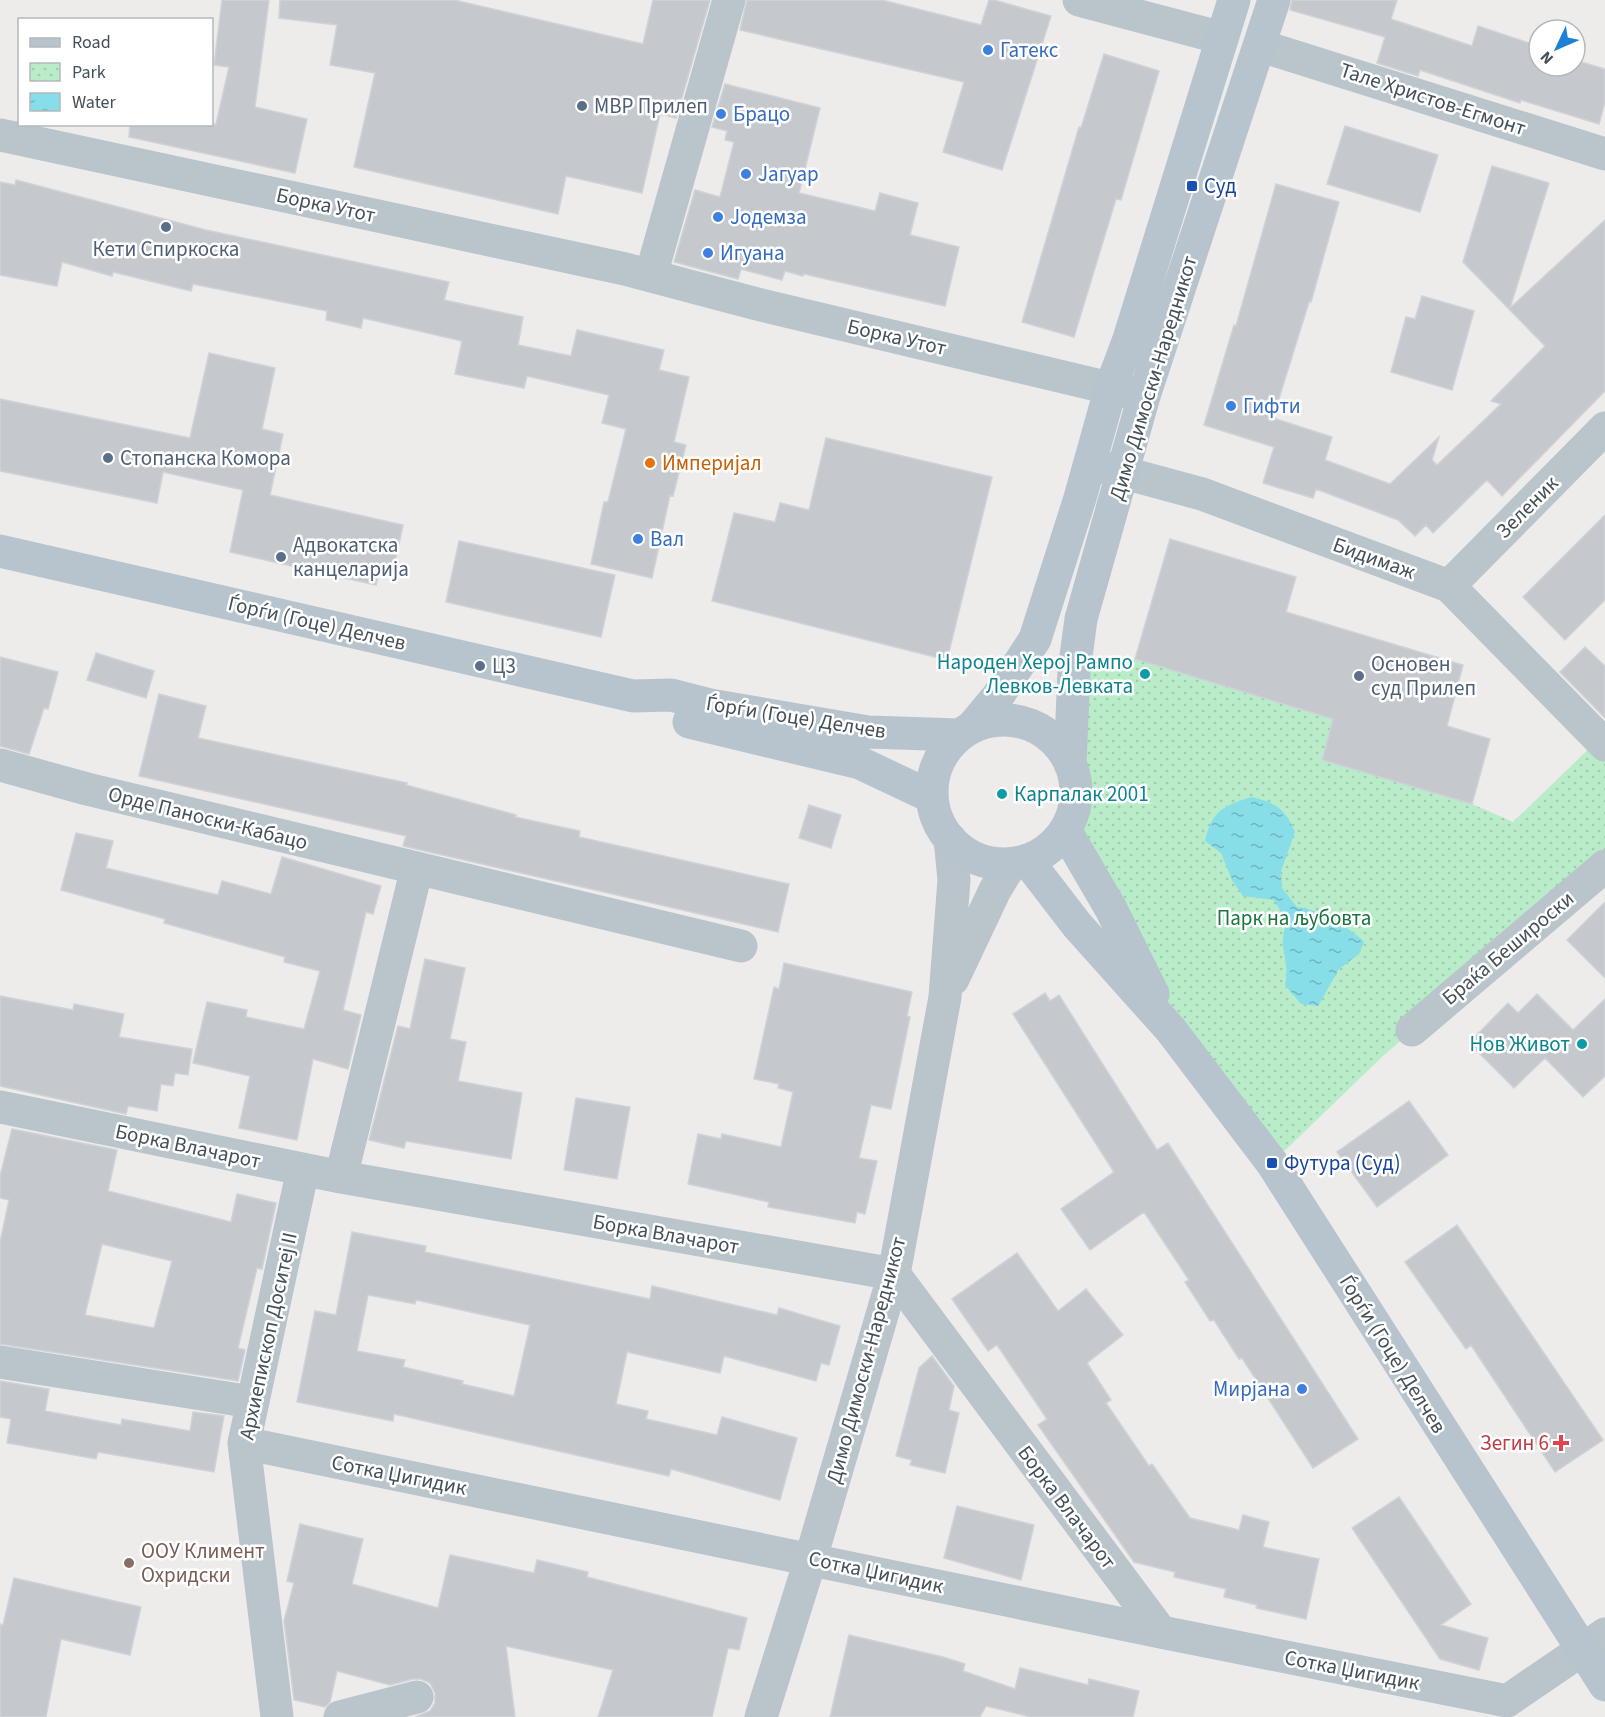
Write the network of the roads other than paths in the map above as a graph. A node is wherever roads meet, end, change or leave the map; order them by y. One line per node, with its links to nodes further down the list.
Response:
1 (729, 0): 9 (street)
2 (1079, 0): 5 (street)
3 (1234, 0): 5 (main road, Димо Димоски-Наредникот)
4 (1274, 0): 6 (main road, Димо Димоски-Наредникот)
5 (1222, 39): 10 (main road, Димо Димоски-Наредникот)
6 (1261, 46): 8 (street, Тале Христов-Егмонт); 11 (main road, Димо Димоски-Наредникот)
7 (0, 135): 9 (street, Борка Утот)
8 (1605, 154)
9 (651, 275): 10 (street, Борка Утот)
10 (1111, 387): 11 (street, Борка Утот); 13 (main road, Димо Димоски-Наредникот)
11 (1144, 396): 14 (main road, Димо Димоски-Наредникот)
12 (1605, 428): 16 (street, Зеленик)
13 (1088, 463): 14 (street, Бидимаж); 18 (main road, Димо Димоски-Наредникот)
14 (1123, 473): 16 (street, Бидимаж); 20 (main road, Димо Димоски-Наредникот)
15 (0, 551): 17 (main road, Ѓорѓи (Гоце) Делчев)
16 (1449, 585): 19 (street, Бидимаж)
17 (633, 696): 18 (main road, Ѓорѓи (Гоце) Делчев); 22 (main road, Ѓорѓи (Гоце) Делчев)
18 (966, 731): 20 (main road); 22 (main road)
19 (1605, 744)
20 (1070, 764): 23 (main road)
21 (0, 765): 27 (street, Орде Паноски-Кабацо)
22 (932, 797): 24 (main road)
23 (1065, 831): 25 (main road); 30 (main road, Ѓорѓи (Гоце) Делчев)
24 (950, 839): 25 (main road); 29 (street, Димо Димоски-Наредникот)
25 (1019, 862): 29 (street, Димо Димоски-Наредникот); 30 (main road, Ѓорѓи (Гоце) Делчев)
26 (1605, 866): 31 (street, Браќа Бешироски)
27 (417, 868): 28 (street, Орде Паноски-Кабацо); 34 (street)
28 (741, 946)
29 (945, 997): 35 (street, Димо Димоски-Наредникот)
30 (1171, 1030): 41 (main road, Ѓорѓи (Гоце) Делчев)
31 (1412, 1030)
32 (0, 1107): 33 (street, Борка Влачарот)
33 (303, 1169): 34 (street, Борка Влачарот); 37 (street, Архиепископ Доситеј II)
34 (341, 1177): 35 (street, Борка Влачарот)
35 (894, 1274): 39 (street, Димо Димоски-Наредникот); 40 (street, Борка Влачарот)
36 (0, 1362): 37 (street)
37 (252, 1402): 38 (street, Архиепископ Доситеј II)
38 (244, 1443): 39 (street, Сотка Џигидик); 45 (street, Архиепископ Доситеј II)
39 (811, 1558): 40 (street, Сотка Џигидик); 47 (street, Димо Димоски-Наредникот)
40 (1161, 1632): 44 (street, Сотка Џигидик)
41 (1593, 1642): 42 (main road, Ѓорѓи (Гоце) Делчев); 44 (street)
42 (1605, 1685)
43 (417, 1696): 46 (street)
44 (1505, 1709)
45 (277, 1717)
46 (340, 1717)
47 (761, 1717)

